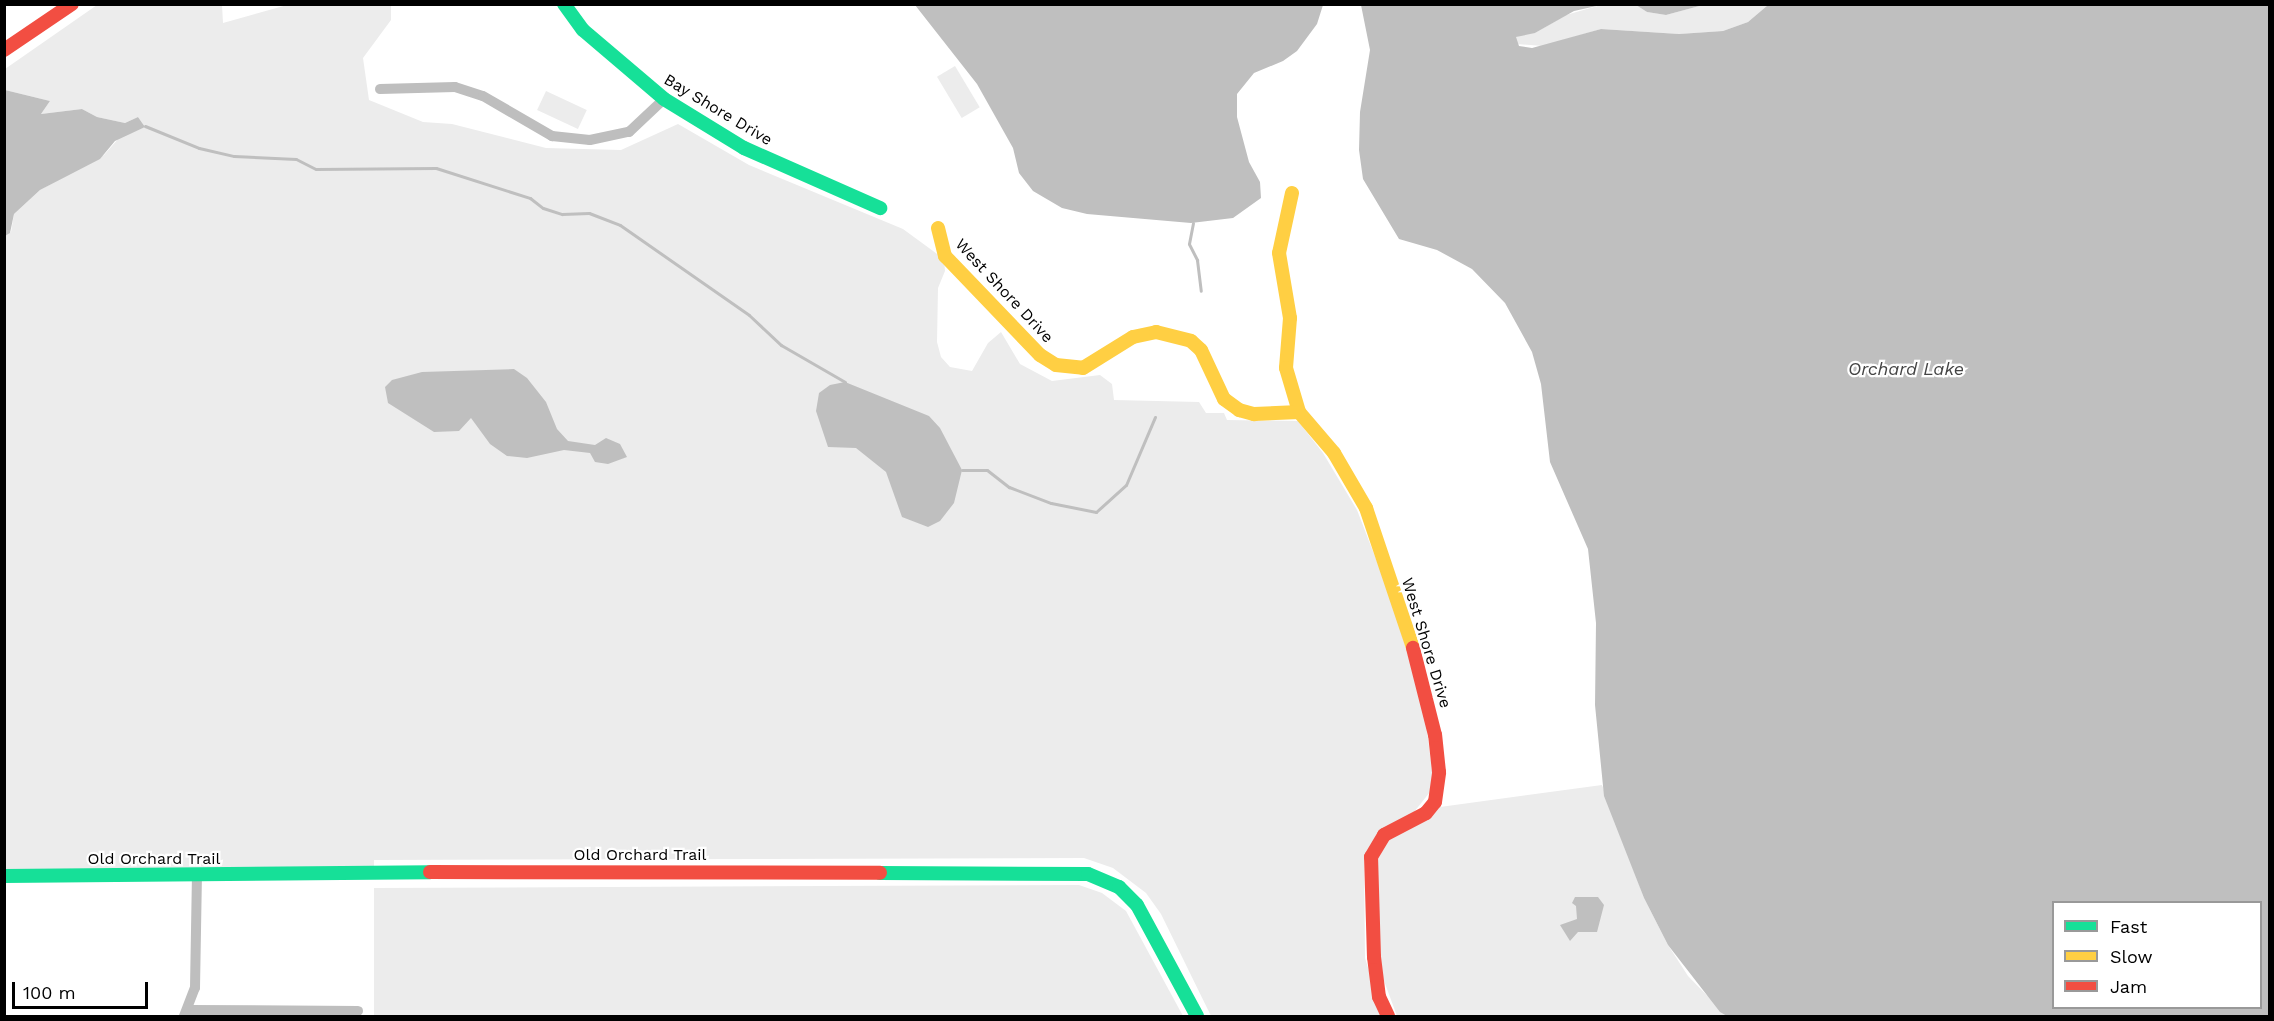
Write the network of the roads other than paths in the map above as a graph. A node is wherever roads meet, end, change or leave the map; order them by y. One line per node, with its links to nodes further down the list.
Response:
1 (72, 4): 3 (street)
2 (564, 4): 5 (street, Bay Shore Drive)
3 (4, 51)
4 (380, 89): 5 (street)
5 (664, 99): 7 (street, Bay Shore Drive)
6 (1292, 193): 9 (street, West Shore Drive)
7 (880, 208)
8 (938, 228): 9 (street, West Shore Drive)
9 (1299, 412): 15 (street, West Shore Drive)
10 (197, 875): 11 (street, Old Orchard Trail); 13 (street); 14 (street, Old Orchard Trail)
11 (4, 876)
12 (358, 1011): 13 (street)
13 (186, 1013)
14 (1197, 1017)
15 (1388, 1017)

